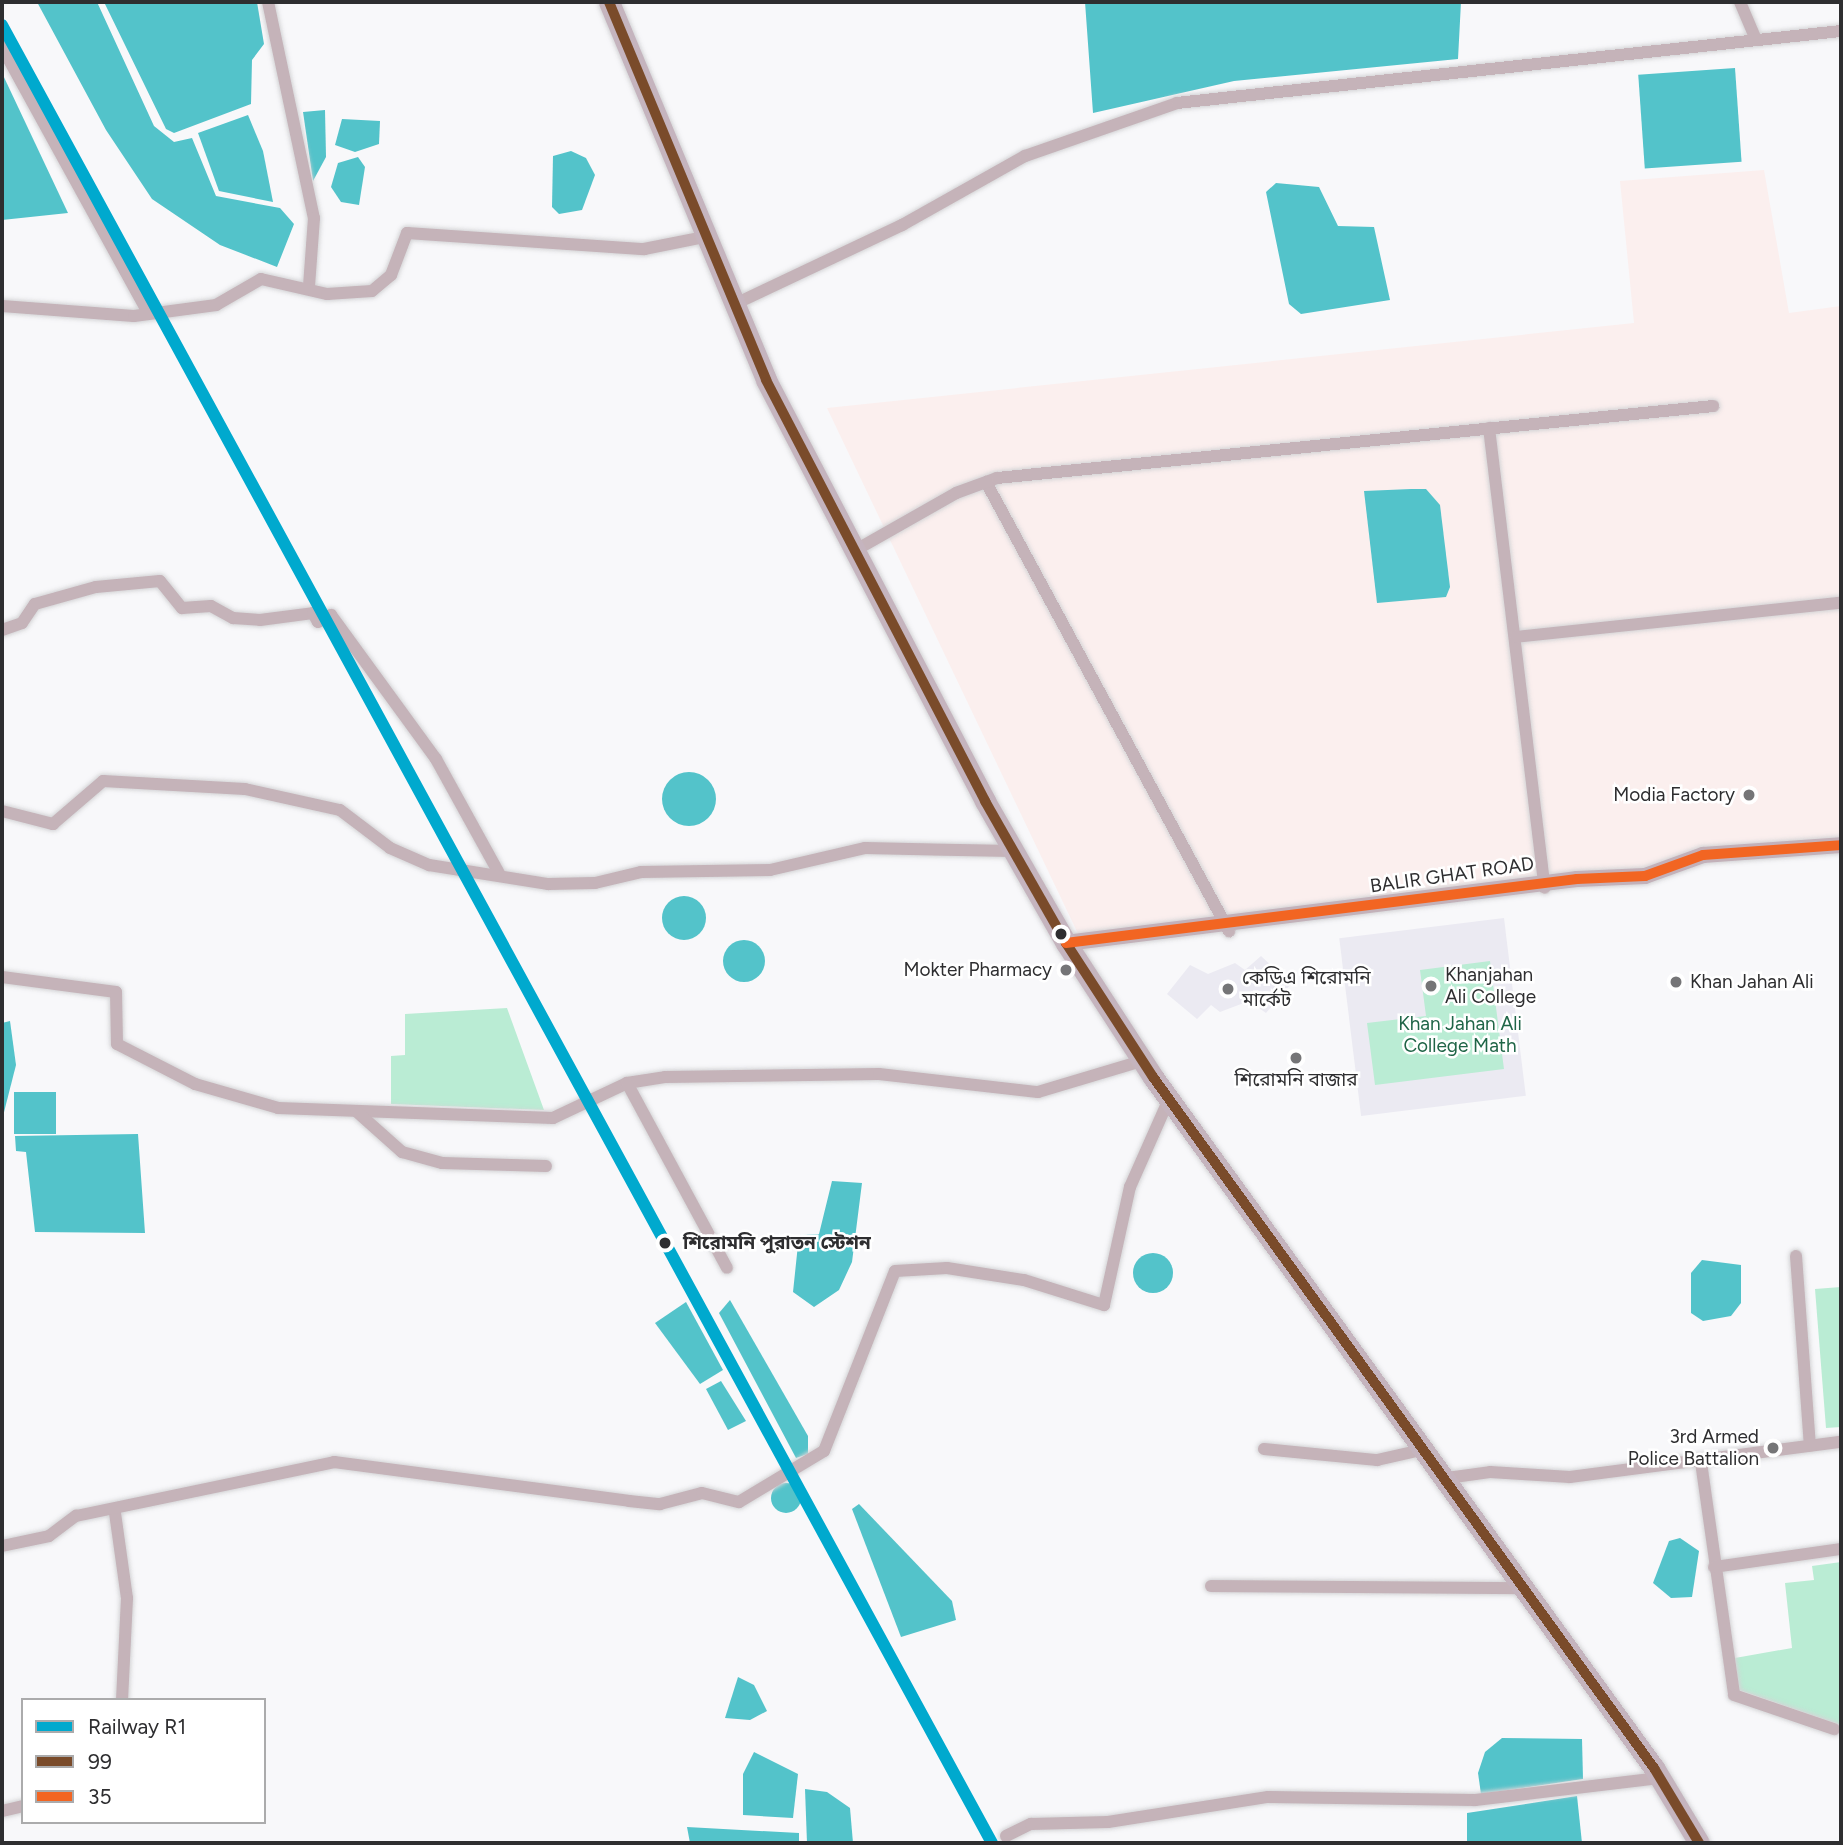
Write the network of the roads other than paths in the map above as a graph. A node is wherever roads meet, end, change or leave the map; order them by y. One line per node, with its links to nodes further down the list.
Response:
1 (268, 2): 8 (street)
2 (609, 2): 7 (highway)
3 (1740, 2): 5 (street)
4 (1841, 31): 5 (street)
5 (1755, 38): 9 (street)
6 (2, 47): 11 (street)
7 (709, 236): 8 (street); 9 (highway)
8 (309, 286): 11 (street)
9 (737, 303): 15 (highway)
10 (2, 306): 11 (street)
11 (148, 313)
12 (1713, 406): 13 (street)
13 (1489, 428): 14 (street); 18 (street)
14 (986, 482): 15 (street); 24 (street)
15 (854, 551): 21 (highway)
16 (1841, 603): 18 (street)
17 (3, 627): 22 (street)
18 (1515, 637): 23 (street)
19 (2, 811): 22 (street)
20 (1841, 847): 23 (street, BALIR GHAT ROAD)
21 (1013, 851): 22 (street); 25 (highway)
22 (499, 873)
23 (1545, 886): 24 (street, BALIR GHAT ROAD)
24 (1227, 929): 25 (street, BALIR GHAT ROAD)
25 (1067, 945): 27 (highway)
26 (2, 977): 30 (street)
27 (1142, 1061): 28 (street); 29 (highway)
28 (627, 1083): 30 (street); 33 (street)
29 (1169, 1099): 37 (highway); 40 (street)
30 (356, 1111): 31 (street)
31 (546, 1166)
32 (1796, 1256): 35 (street)
33 (727, 1268)
34 (1841, 1443): 35 (street)
35 (1810, 1445): 38 (street)
36 (1265, 1449): 37 (street)
37 (1426, 1449): 39 (highway)
38 (1701, 1462): 39 (street); 43 (street)
39 (1447, 1478): 45 (highway)
40 (115, 1513): 41 (street); 46 (street)
41 (2, 1546)
42 (1841, 1549): 43 (street)
43 (1714, 1567): 47 (street)
44 (1211, 1586): 45 (street)
45 (1525, 1588): 48 (highway)
46 (122, 1698)
47 (1834, 1729)
48 (1660, 1778): 51 (street); 52 (highway)
49 (21, 1806): 50 (street)
50 (2, 1811)
51 (1006, 1836)
52 (1699, 1843)

